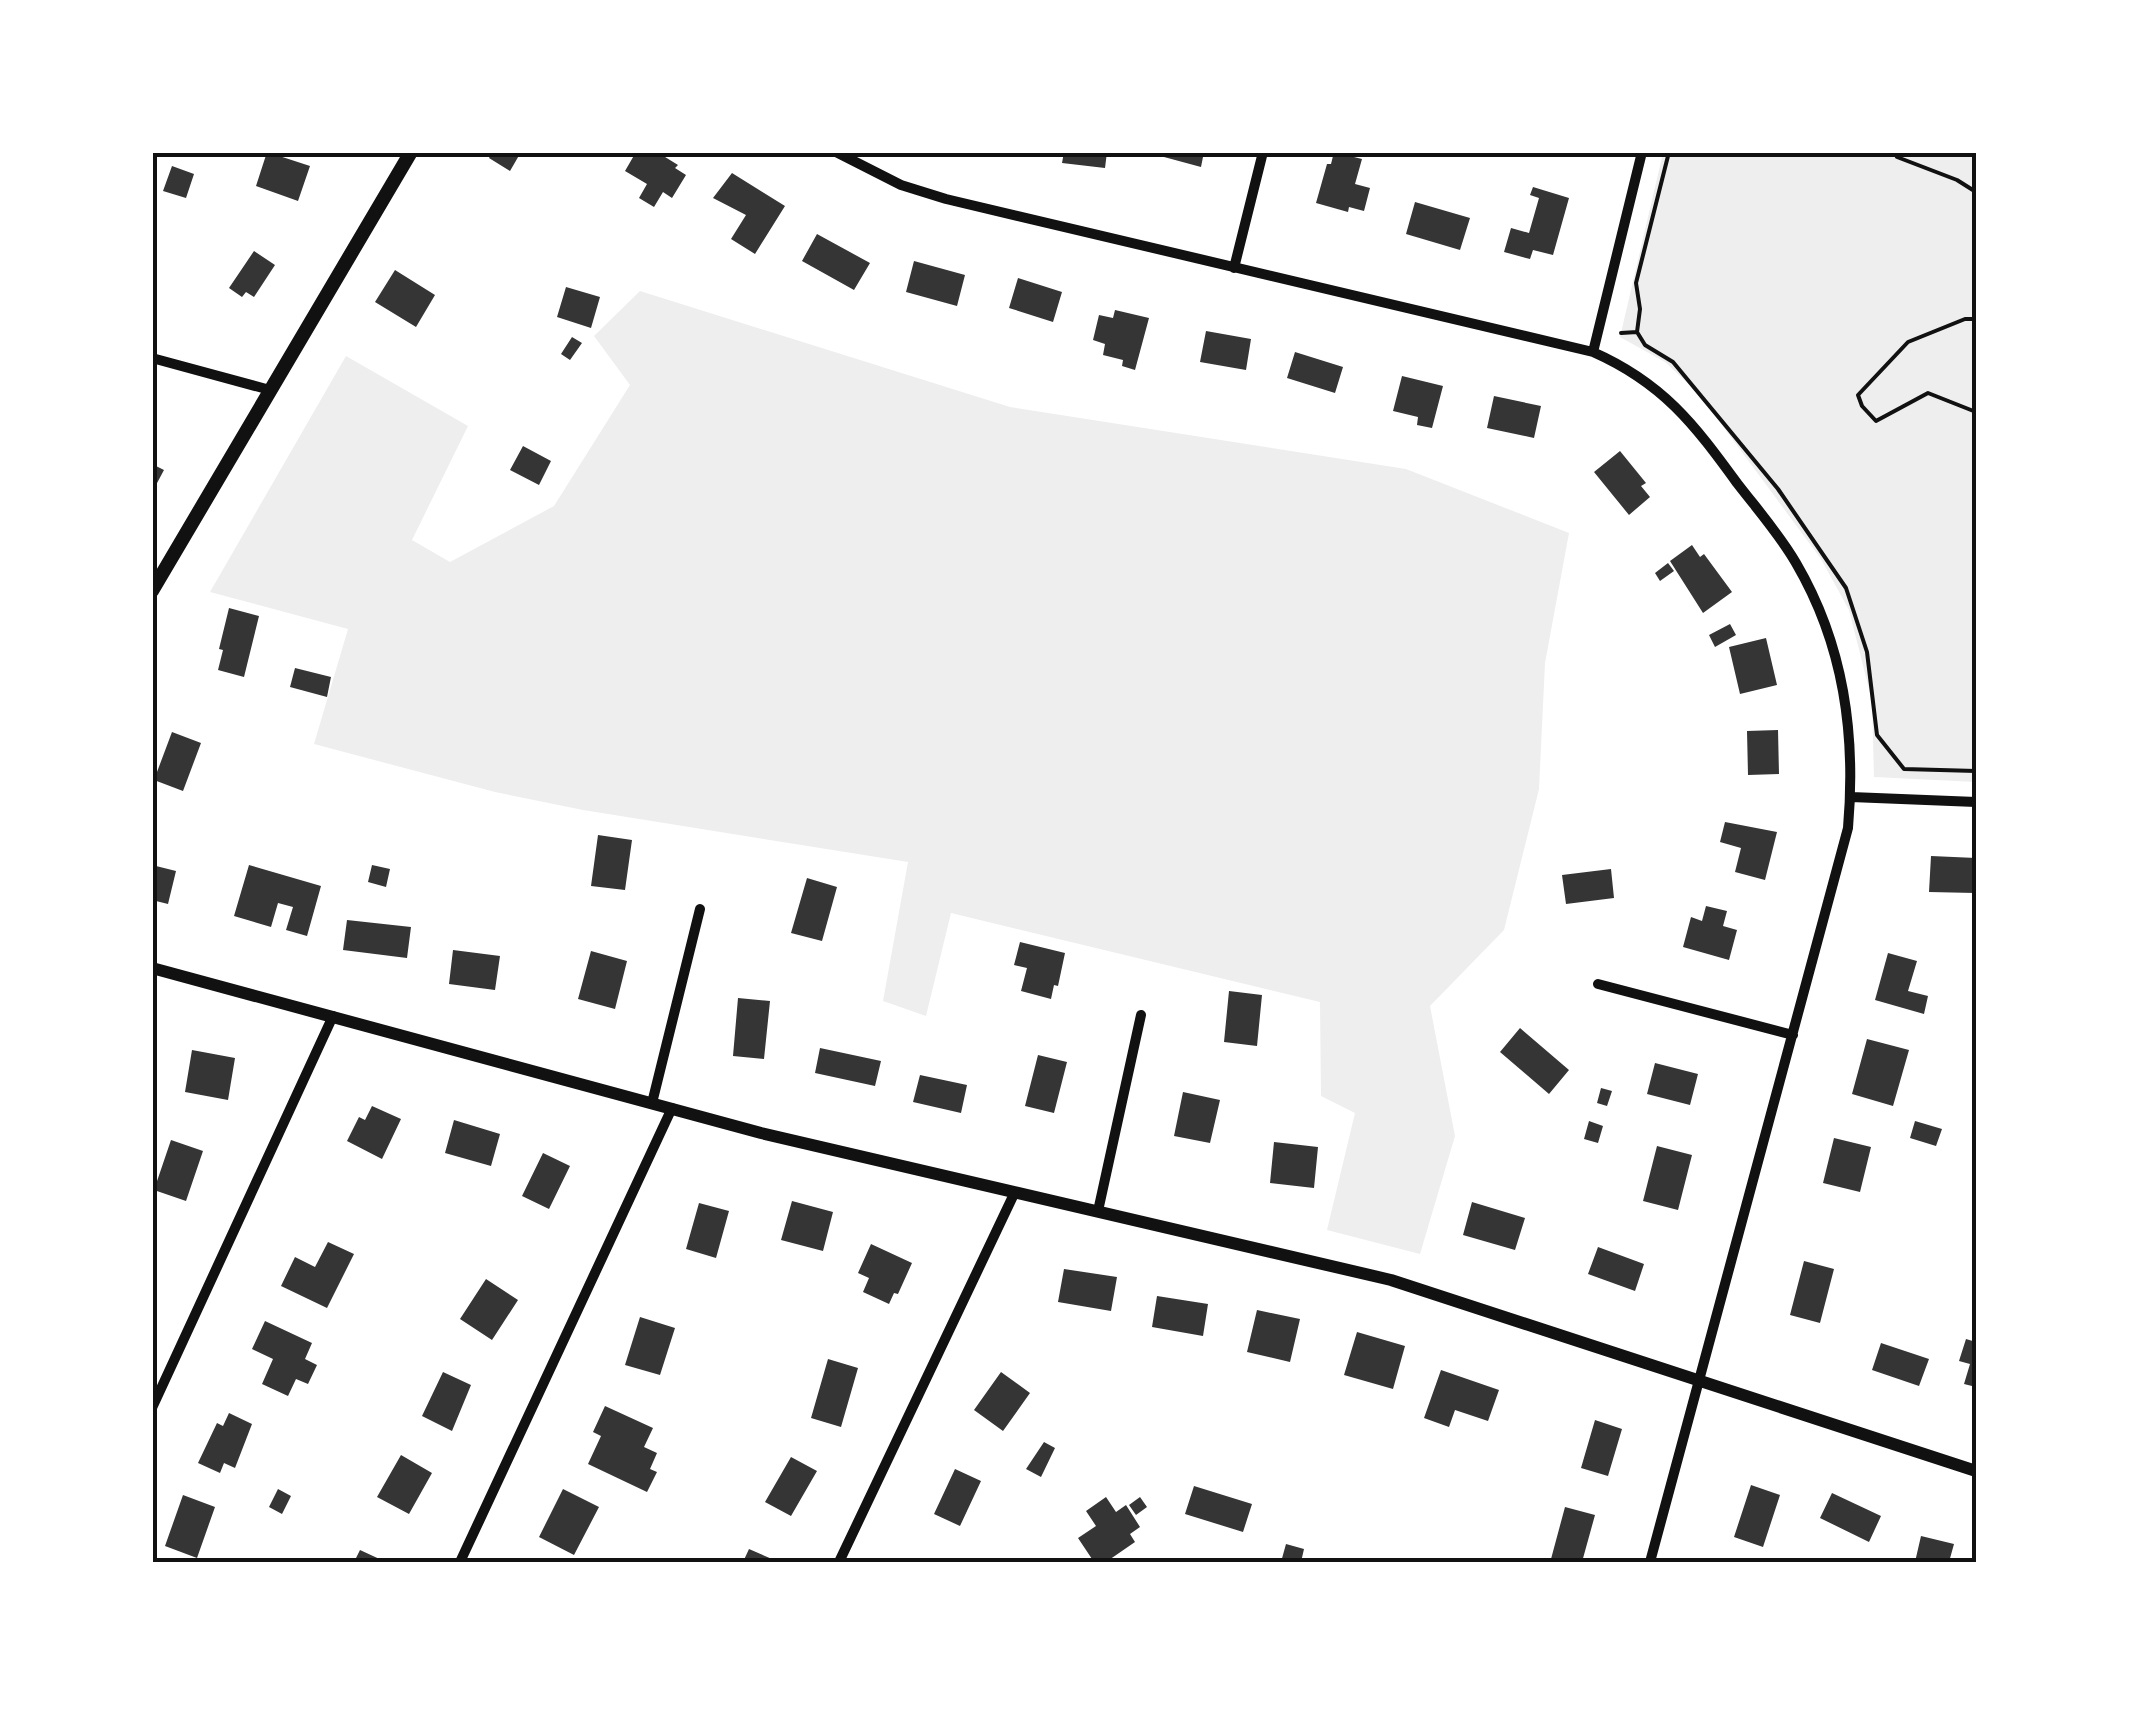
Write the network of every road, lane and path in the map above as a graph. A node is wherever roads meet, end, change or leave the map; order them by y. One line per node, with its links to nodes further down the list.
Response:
1 (412, 152): 14 (main road)
2 (836, 152): 8 (street)
3 (1263, 152): 8 (street)
4 (1642, 152): 12 (street)
5 (1668, 152): 11 (path)
6 (1894, 152): 7 (path)
7 (1976, 192)
8 (1234, 268): 12 (street)
9 (1976, 319): 15 (path)
10 (1621, 332): 11 (path)
11 (1638, 332): 17 (path)
12 (1593, 352): 18 (street)
13 (152, 358): 14 (street)
14 (270, 390): 16 (main road)
15 (1976, 412)
16 (152, 591)
17 (1976, 771)
18 (1851, 797): 19 (street); 25 (street)
19 (1976, 802)
20 (700, 909): 26 (street)
21 (152, 968): 24 (street)
22 (1598, 984): 25 (street)
23 (1141, 1015): 29 (street)
24 (333, 1016): 26 (street); 31 (street)
25 (1793, 1035): 30 (street)
26 (652, 1103): 27 (street)
27 (672, 1108): 28 (street); 33 (street)
28 (1015, 1192): 29 (street); 34 (street)
29 (1098, 1211): 30 (street)
30 (1700, 1379): 32 (street); 35 (street)
31 (152, 1408)
32 (1976, 1471)
33 (460, 1562)
34 (839, 1562)
35 (1650, 1562)

